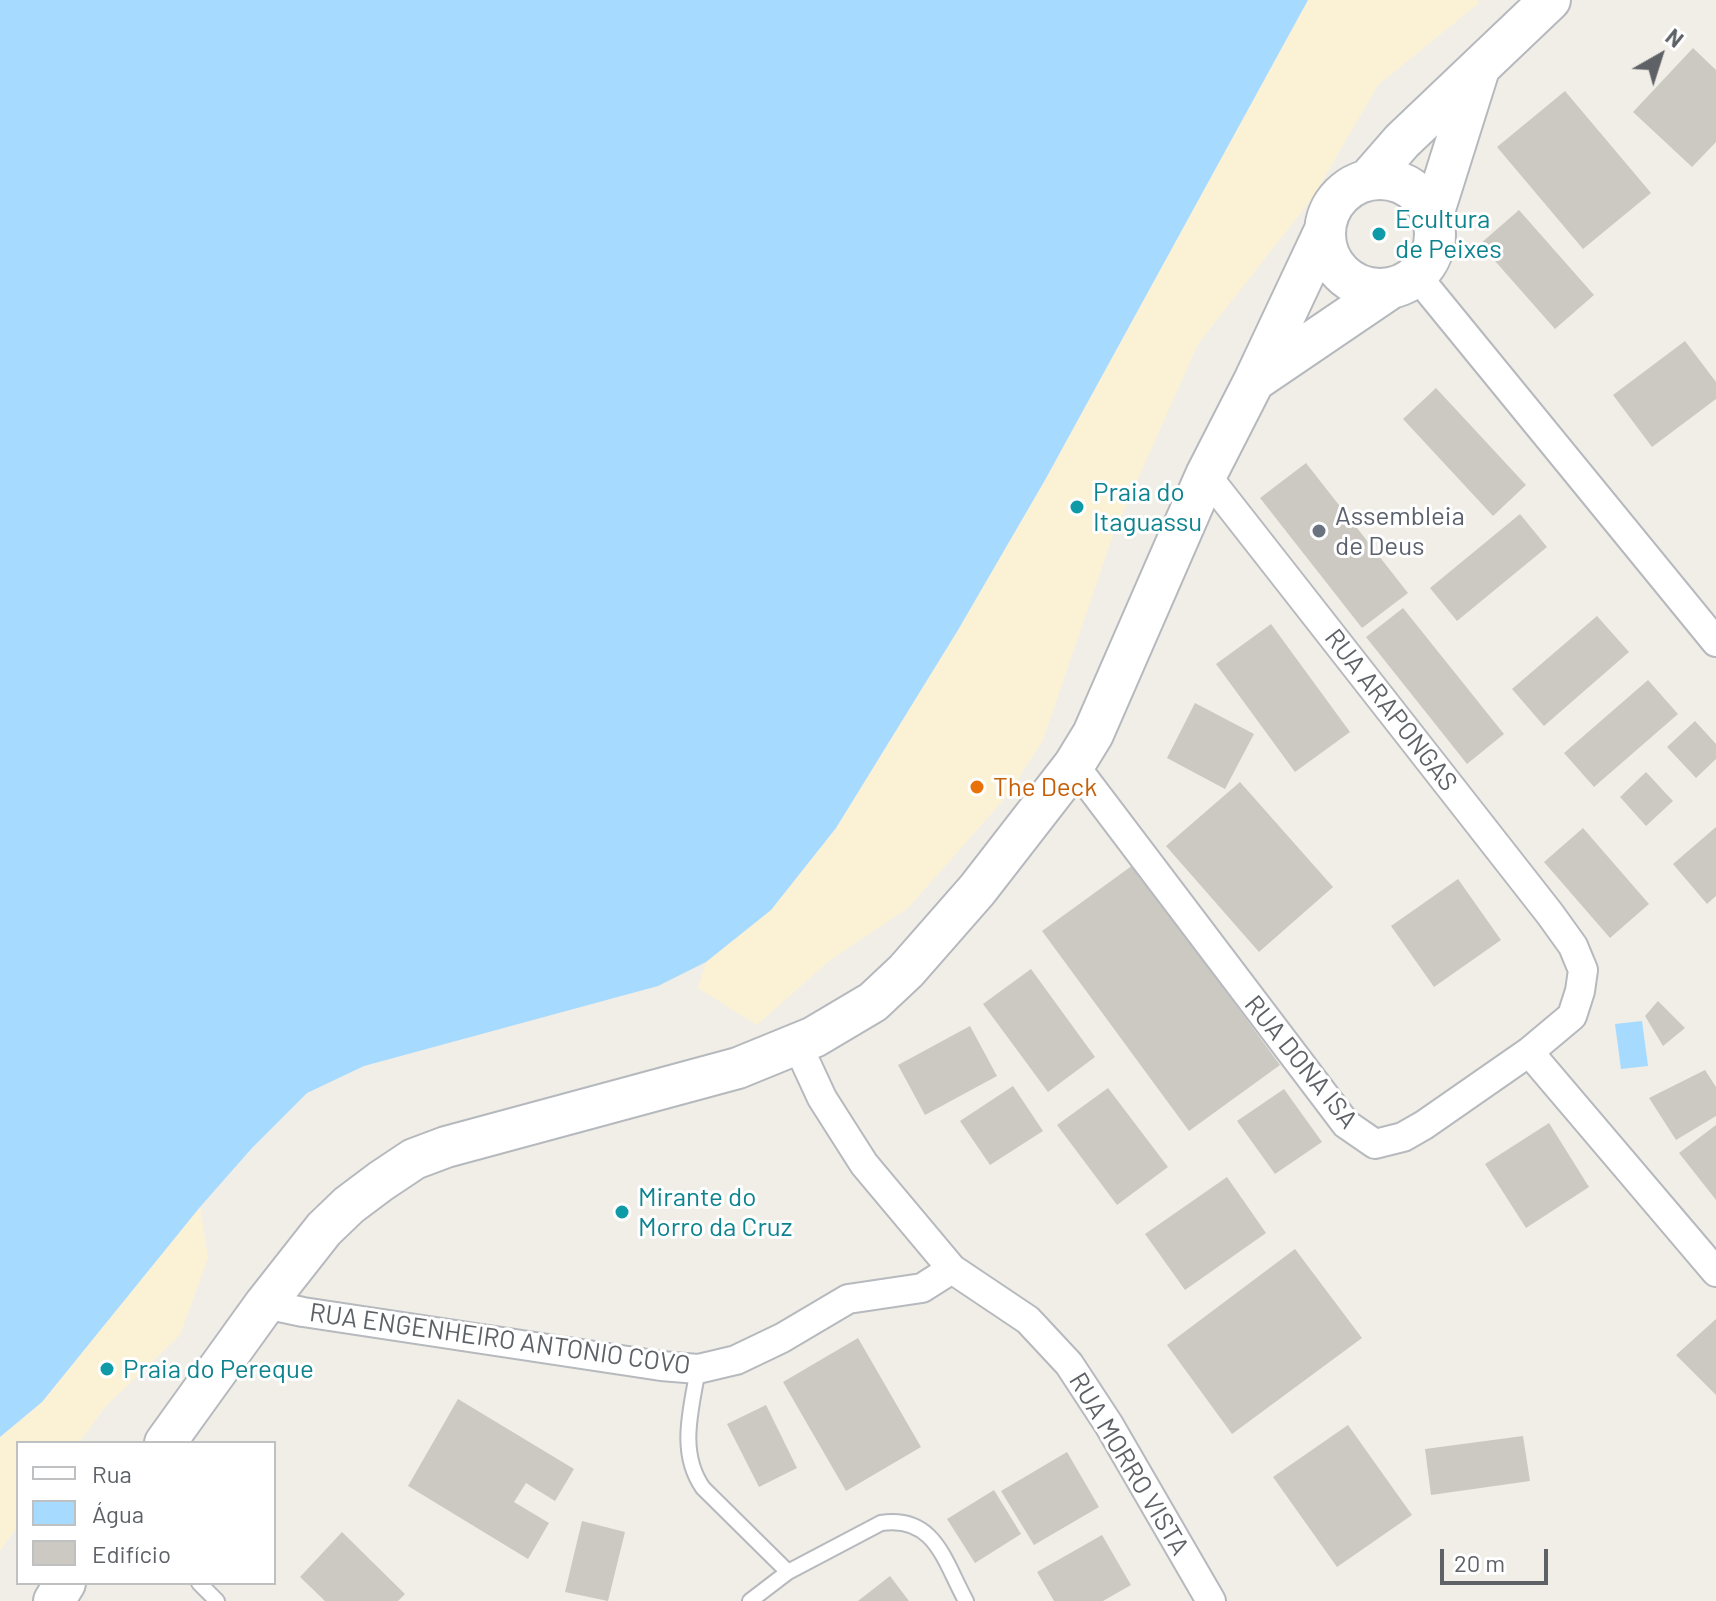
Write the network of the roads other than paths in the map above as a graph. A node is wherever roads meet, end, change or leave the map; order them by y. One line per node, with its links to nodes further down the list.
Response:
1 (1550, 0): 2 (main road)
2 (1479, 69): 3 (main road); 4 (main road)
3 (1368, 180): 4 (main road); 5 (main road)
4 (1432, 218): 6 (main road)
5 (1325, 230): 6 (main road); 7 (main road)
6 (1403, 282): 7 (main road); 9 (street)
7 (1254, 381): 8 (main road)
8 (1206, 475): 10 (main road); 11 (street, RUA ARAPONGAS)
9 (1716, 642)
10 (1074, 765): 12 (main road); 13 (street, RUA DONA ISA)
11 (1573, 946): 13 (street, RUA DONA ISA)
12 (797, 1044): 14 (street, RUA MORRO VISTA); 16 (main road)
13 (1529, 1052): 15 (street)
14 (952, 1269): 17 (street, RUA ENGENHEIRO ANTONIO COVO); 24 (street, RUA MORRO VISTA)
15 (1716, 1272)
16 (265, 1304): 17 (street, RUA ENGENHEIRO ANTONIO COVO); 18 (main road)
17 (698, 1369): 19 (lane)
18 (166, 1441)
19 (788, 1572): 22 (lane); 23 (lane)
20 (201, 1585): 21 (lane)
21 (217, 1601)
22 (750, 1601)
23 (966, 1601)
24 (1211, 1601)

